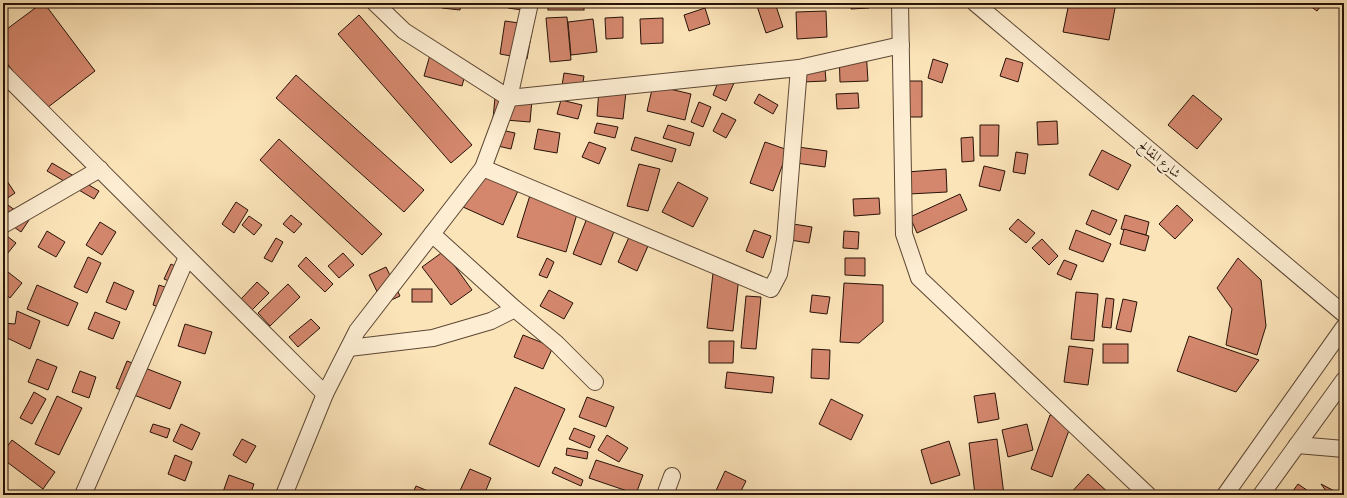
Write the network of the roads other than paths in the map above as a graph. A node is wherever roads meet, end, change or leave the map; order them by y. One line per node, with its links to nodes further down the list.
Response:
1 (374, 3): 8 (street)
2 (530, 3): 8 (street)
3 (900, 3): 5 (street)
4 (975, 3): 15 (street, شارع المقالح)
5 (901, 45): 6 (street); 27 (street)
6 (799, 68): 8 (street); 9 (street)
7 (3, 73): 10 (street)
8 (509, 98): 9 (street)
9 (483, 168): 12 (street)
10 (100, 169): 11 (street); 13 (street)
11 (3, 225)
12 (432, 234): 14 (street); 17 (street)
13 (187, 257): 20 (street); 24 (street)
14 (515, 310): 17 (street); 19 (street)
15 (1344, 314)
16 (1344, 327): 28 (street)
17 (349, 348): 20 (street)
18 (1344, 380): 21 (street)
19 (595, 382)
20 (325, 394): 25 (street)
21 (1297, 446): 22 (street); 29 (street)
22 (1344, 449)
23 (672, 476): 26 (street)
24 (83, 495)
25 (284, 495)
26 (665, 495)
27 (1148, 495)
28 (1225, 495)
29 (1261, 495)

